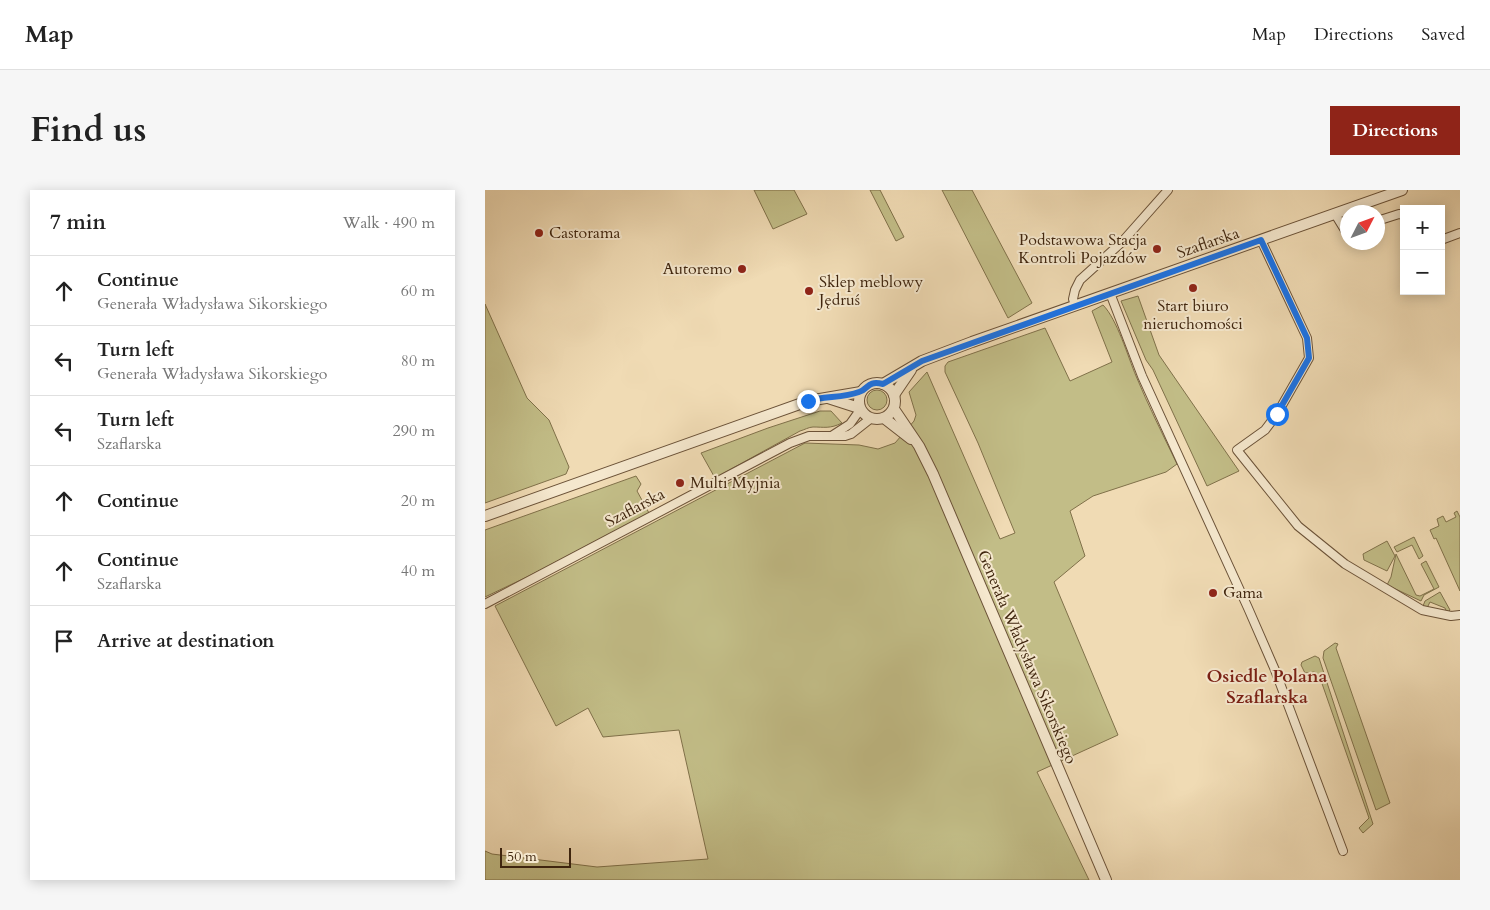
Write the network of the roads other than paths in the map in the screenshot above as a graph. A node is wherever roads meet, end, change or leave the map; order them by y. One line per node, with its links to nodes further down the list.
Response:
1 (1168, 190): 11 (street)
2 (1402, 190): 3 (street, Szaflarska)
3 (1335, 214): 6 (street); 9 (street, Szaflarska)
4 (1400, 214): 5 (street)
5 (1385, 218)
6 (1340, 222)
7 (1460, 233): 8 (street)
8 (1445, 239)
9 (1261, 240): 10 (street, Szaflarska); 25 (street)
10 (1110, 293): 11 (street, Szaflarska); 26 (street)
11 (1075, 306): 12 (street, Szaflarska)
12 (913, 367): 13 (street, Szaflarska); 15 (street, Szaflarska)
13 (883, 384): 14 (street); 15 (street)
14 (861, 392): 16 (street); 17 (street)
15 (894, 395): 18 (street)
16 (825, 397): 17 (street); 23 (street)
17 (860, 409): 20 (street); 21 (street, Szaflarska)
18 (894, 409): 19 (street); 22 (street, Generała Władysława Sikorskiego)
19 (884, 418): 20 (street); 22 (street, Generała Władysława Sikorskiego)
20 (870, 419): 21 (street, Szaflarska)
21 (829, 436): 24 (street, Szaflarska)
22 (919, 446): 27 (street, Generała Władysława Sikorskiego)
23 (485, 516)
24 (485, 604)
25 (1460, 615)
26 (1343, 851)
27 (1106, 880)

